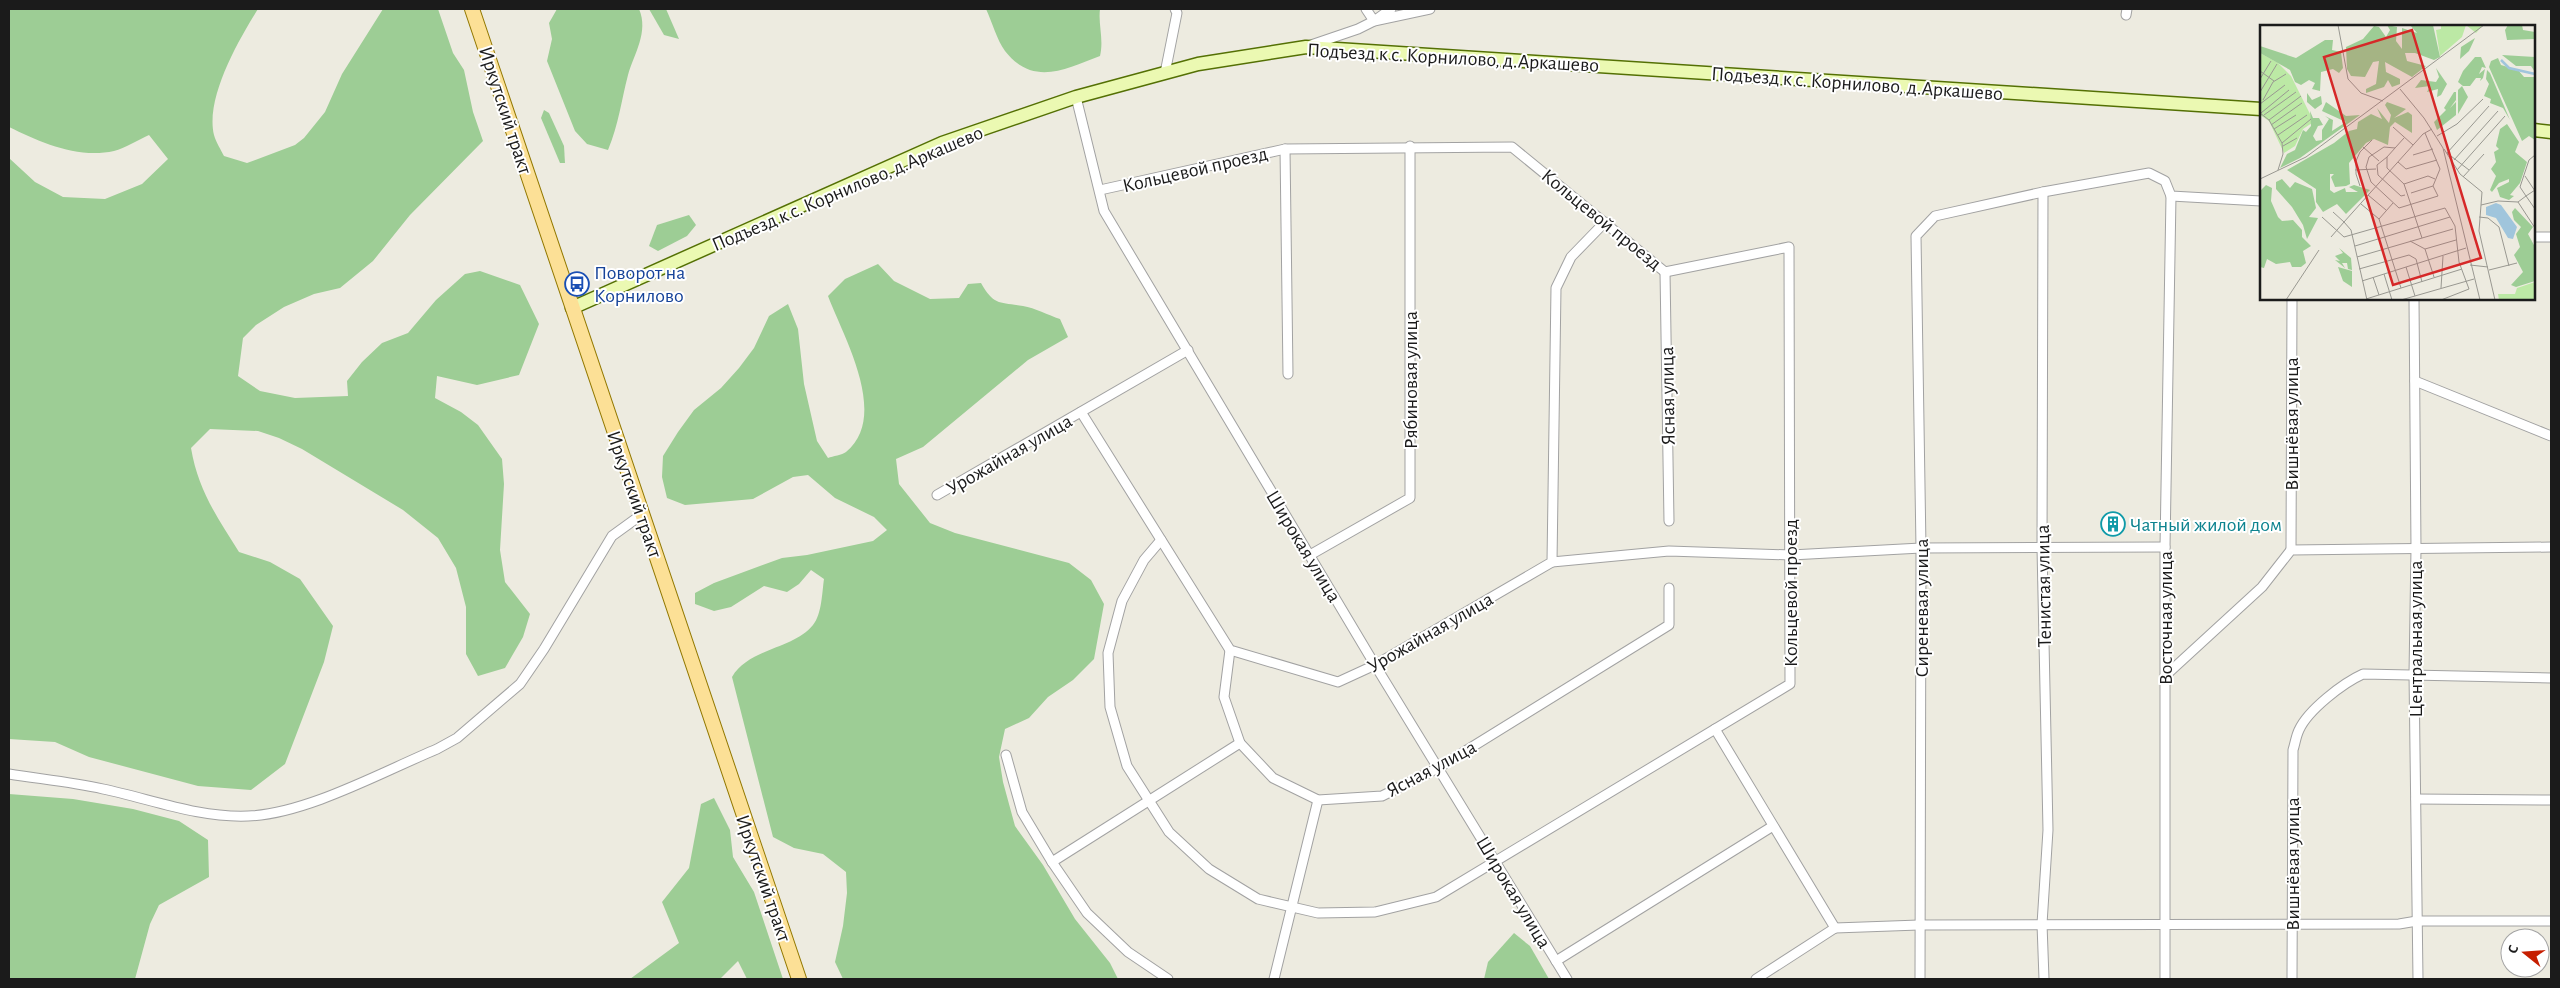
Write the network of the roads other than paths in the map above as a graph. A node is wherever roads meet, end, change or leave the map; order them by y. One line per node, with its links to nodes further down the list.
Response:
1 (472, 9): 25 (main road, Иркутский тракт)
2 (1174, 9): 8 (street)
3 (1366, 9): 6 (street)
4 (1391, 9): 6 (street)
5 (1430, 9): 6 (street)
6 (1374, 21): 7 (street)
7 (1306, 47): 8 (street, Подъезд к с. Корнилово, д.Аркашево); 10 (street, Подъезд к с. Корнилово, д.Аркашево)
8 (1165, 73): 9 (street, Подъезд к с. Корнилово, д.Аркашево)
9 (1076, 97): 15 (street, Широкая улица); 25 (street, Подъезд к с. Корнилово, д.Аркашево)
10 (2260, 109)
11 (2535, 130): 12 (street)
12 (2551, 132)
13 (1410, 146): 14 (street, Кольцевой проезд); 19 (street, Кольцевой проезд); 41 (street, Рябиновая улица)
14 (1285, 149): 15 (street, Кольцевой проезд); 27 (street)
15 (1100, 190): 26 (street, Широкая улица)
16 (2043, 192): 17 (street); 37 (street, Сиреневая улица); 38 (street, Тенистая улица)
17 (2171, 196): 18 (street); 35 (street, Восточная улица)
18 (2260, 202)
19 (1605, 222): 22 (street, Кольцевой проезд); 43 (street)
20 (2535, 237): 21 (street)
21 (2551, 238)
22 (1665, 272): 33 (street, Ясная улица); 42 (street, Кольцевой проезд)
23 (2292, 300): 40 (street, Вишнёвая улица)
24 (2414, 300): 28 (street, Центральная улица)
25 (572, 308): 32 (main road, Иркутский тракт)
26 (1188, 350): 29 (street, Урожайная улица); 41 (street, Широкая улица)
27 (1288, 374)
28 (2415, 381): 30 (street); 39 (street, Центральная улица)
29 (1081, 412): 31 (street, Урожайная улица); 34 (street, Урожайная улица)
30 (2551, 436)
31 (937, 495)
32 (641, 514): 54 (street); 71 (main road, Иркутский тракт)
33 (1669, 521)
34 (1161, 540): 45 (street, Урожайная улица); 58 (street, Кольцевой проезд)
35 (2165, 546): 38 (street); 48 (street, Восточная улица)
36 (2551, 547): 39 (street)
37 (1921, 548): 38 (street); 42 (street); 67 (street, Сиреневая улица)
38 (2042, 548): 65 (street, Тенистая улица)
39 (2416, 549): 40 (street); 47 (street, Центральная улица)
40 (2291, 550): 48 (street)
41 (1310, 555): 46 (street, Широкая улица)
42 (1790, 555): 43 (street); 50 (street, Кольцевой проезд)
43 (1552, 562): 46 (street, Урожайная улица)
44 (1669, 588): 53 (street, Ясная улица)
45 (1230, 650): 46 (street, Урожайная улица); 51 (street, Ясная улица)
46 (1375, 665): 53 (street, Широкая улица)
47 (2414, 674): 49 (street); 55 (street, Центральная улица); 66 (street, Вишнёвая улица)
48 (2165, 676): 68 (street, Восточная улица)
49 (2551, 678)
50 (1715, 729): 59 (street); 61 (street, Кольцевой проезд)
51 (1240, 744): 56 (street, Ясная улица); 58 (street)
52 (1006, 755): 60 (street)
53 (1438, 768): 56 (street, Ясная улица); 61 (street, Широкая улица)
54 (9, 774)
55 (2416, 799): 57 (street); 63 (street, Центральная улица)
56 (1318, 800): 62 (street)
57 (2551, 800)
58 (1149, 801): 60 (street); 62 (street, Кольцевой проезд)
59 (1773, 826): 69 (street); 70 (street)
60 (1052, 862): 72 (street)
61 (1496, 862): 62 (street, Кольцевой проезд); 70 (street, Широкая улица)
62 (1292, 907): 73 (street)
63 (2417, 921): 64 (street); 66 (street); 80 (street, Центральная улица)
64 (2551, 922)
65 (2042, 924): 67 (street); 68 (street); 77 (street, Тенистая улица)
66 (2292, 924): 68 (street); 79 (street, Вишнёвая улица)
67 (1919, 925): 69 (street); 76 (street, Сиреневая улица)
68 (2166, 925): 78 (street, Восточная улица)
69 (1835, 928): 75 (street)
70 (1556, 961): 74 (street, Широкая улица)
71 (799, 979)
72 (1168, 979)
73 (1274, 979)
74 (1567, 979)
75 (1756, 979)
76 (1920, 979)
77 (2044, 979)
78 (2165, 979)
79 (2292, 979)
80 (2418, 979)

